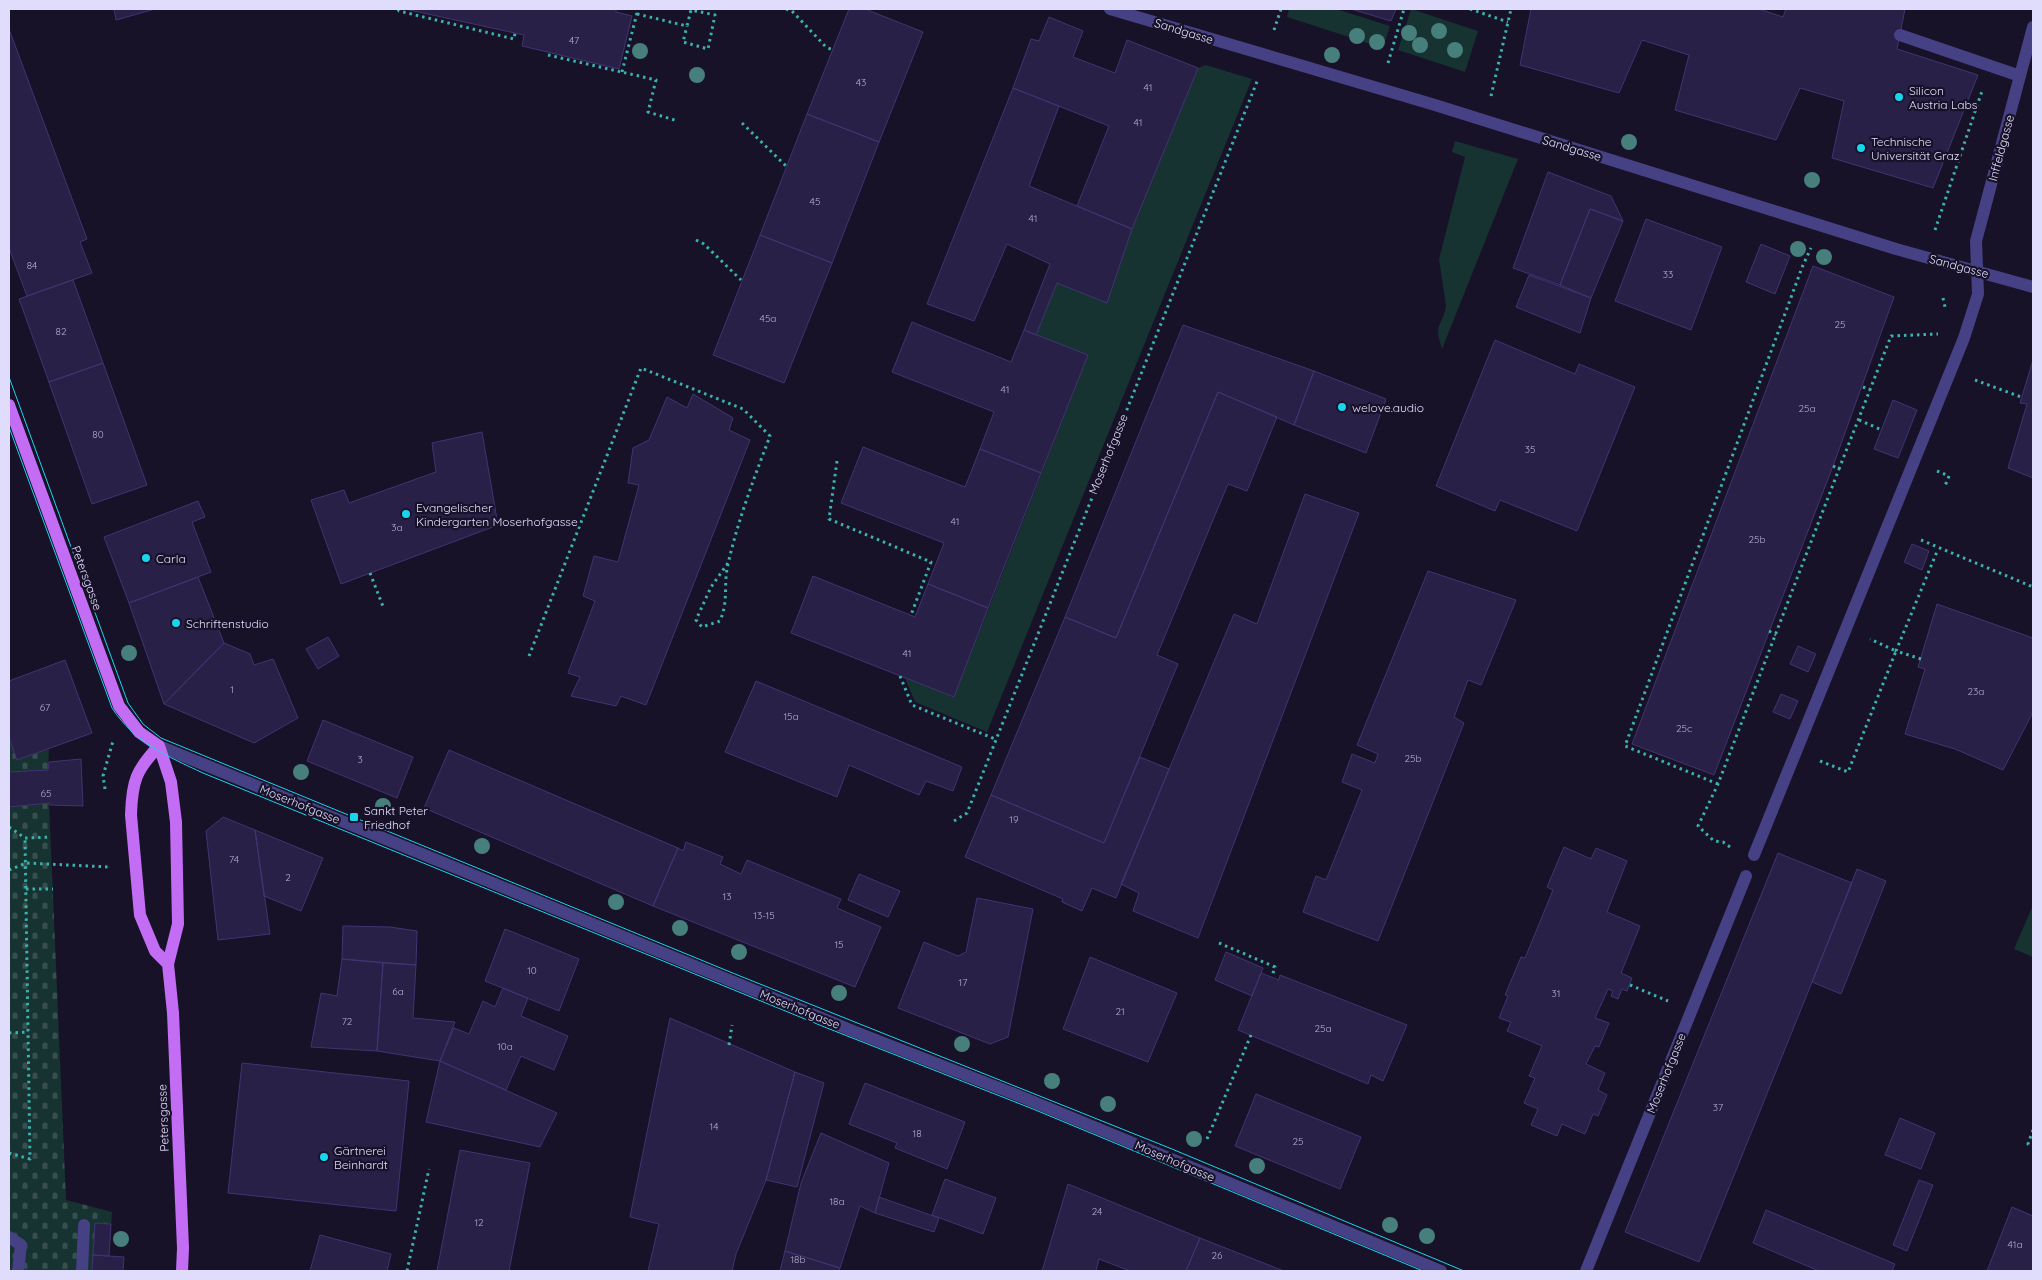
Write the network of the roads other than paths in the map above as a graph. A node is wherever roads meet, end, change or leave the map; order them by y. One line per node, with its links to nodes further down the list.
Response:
1 (1110, 9): 5 (street, Sandgasse)
2 (2033, 27): 4 (street, Inffeldgasse)
3 (1900, 35): 4 (street)
4 (2020, 76): 5 (street, Inffeldgasse)
5 (1976, 270): 6 (street, Sandgasse); 9 (street, Inffeldgasse)
6 (2033, 287)
7 (9, 405): 8 (main road, Petersgasse)
8 (159, 746): 11 (main road, Petersgasse); 11 (main road); 17 (street, Moserhofgasse)
9 (1754, 855)
10 (1746, 876): 18 (street, Moserhofgasse)
11 (168, 964): 16 (main road, Petersgasse)
12 (84, 1225): 15 (street)
13 (9, 1237): 14 (street)
14 (18, 1271)
15 (82, 1271)
16 (182, 1271)
17 (1441, 1271)
18 (1586, 1271)

